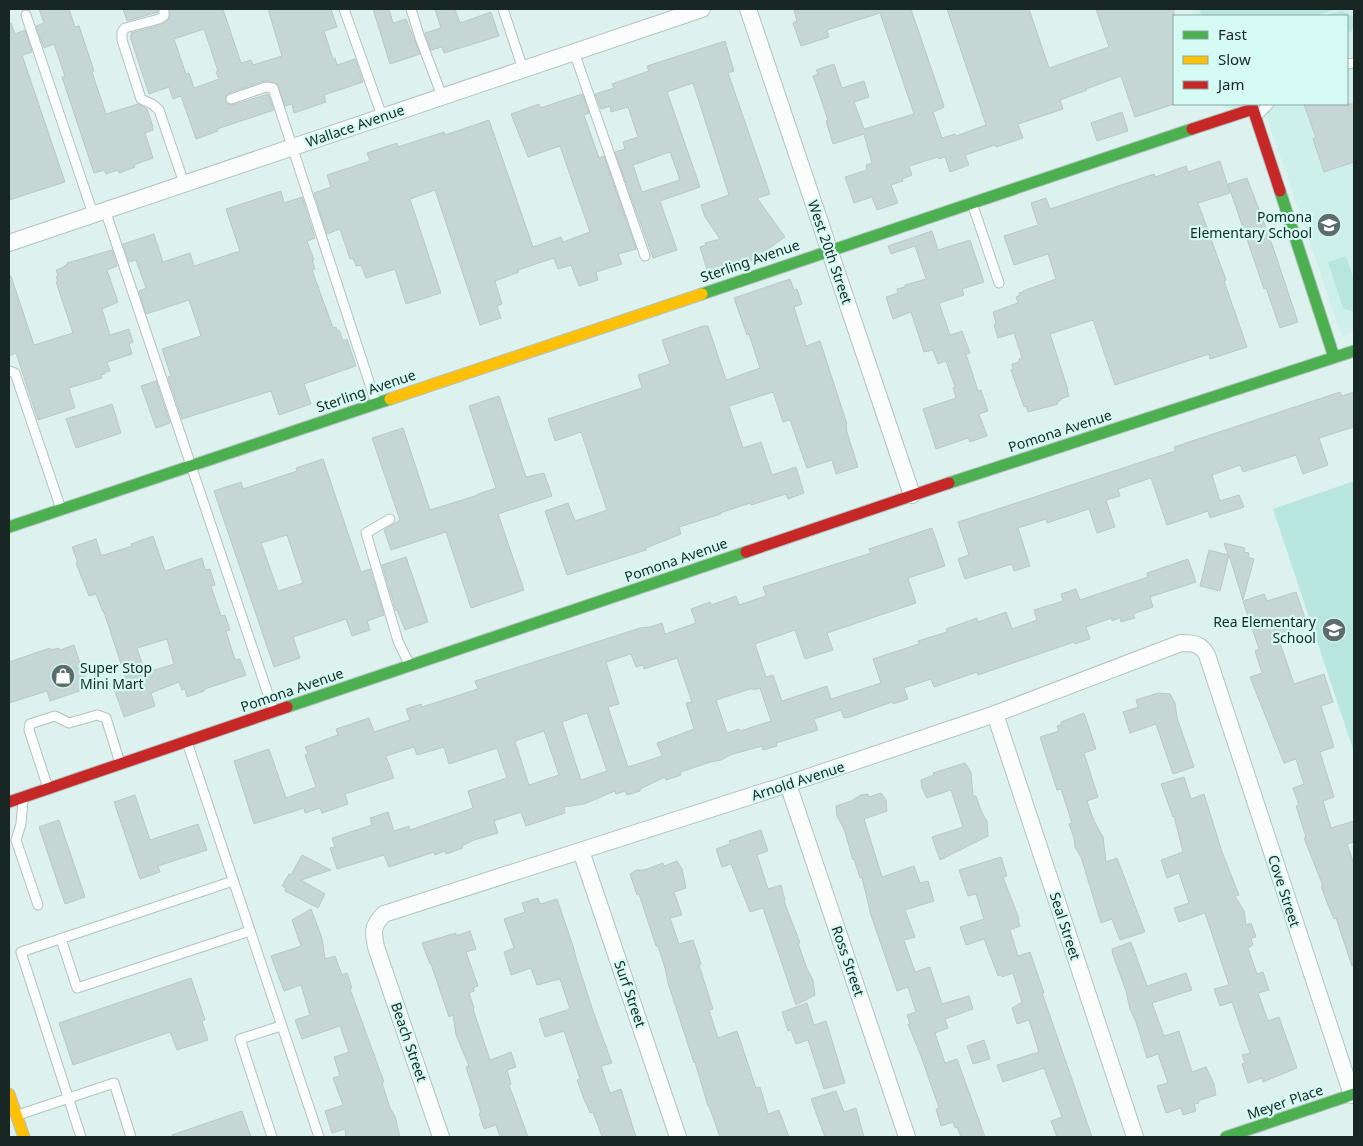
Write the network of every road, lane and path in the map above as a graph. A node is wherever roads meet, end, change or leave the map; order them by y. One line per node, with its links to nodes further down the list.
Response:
1 (164, 9): 16 (lane)
2 (344, 9): 13 (lane)
3 (411, 9): 10 (lane)
4 (503, 9): 9 (lane)
5 (702, 9): 8 (street, Wallace Avenue)
6 (748, 9): 20 (street, West 20th Street)
7 (26, 15): 18 (lane)
8 (574, 52): 9 (street, Wallace Avenue); 21 (lane)
9 (523, 69): 10 (street, Wallace Avenue)
10 (442, 96): 13 (street, Wallace Avenue)
11 (231, 99): 15 (lane)
12 (1267, 105): 14 (lane)
13 (382, 116): 15 (street, Wallace Avenue)
14 (1256, 118): 17 (street, Sterling Avenue); 24 (street)
15 (292, 147): 16 (street, Wallace Avenue); 26 (lane)
16 (184, 183): 18 (street, Wallace Avenue)
17 (972, 203): 20 (street, Sterling Avenue); 22 (lane)
18 (99, 212): 19 (street, Wallace Avenue); 27 (lane)
19 (9, 242)
20 (830, 250): 26 (street, Sterling Avenue); 28 (street, West 20th Street)
21 (644, 256)
22 (1000, 283)
23 (1354, 351): 24 (street, Pomona Avenue)
24 (1334, 358): 28 (street, Pomona Avenue)
25 (9, 371): 29 (lane)
26 (376, 403): 27 (street, Sterling Avenue)
27 (191, 466): 29 (street, Sterling Avenue); 34 (lane)
28 (912, 495): 32 (street, Pomona Avenue)
29 (61, 509): 31 (street, Sterling Avenue)
30 (390, 519): 32 (lane)
31 (9, 527)
32 (410, 666): 34 (street, Pomona Avenue)
33 (1217, 686): 35 (street, Arnold Avenue); 50 (street, Cove Street)
34 (274, 712): 36 (street, Pomona Avenue)
35 (995, 714): 38 (street, Arnold Avenue); 61 (street, Seal Street)
36 (187, 742): 37 (street, Pomona Avenue); 43 (lane)
37 (121, 764): 39 (street, Pomona Avenue); 39 (lane)
38 (788, 784): 42 (street, Arnold Avenue); 60 (street, Ross Street)
39 (48, 789): 40 (street, Pomona Avenue)
40 (23, 797): 41 (street, Pomona Avenue); 44 (lane)
41 (9, 802)
42 (581, 851): 47 (street, Arnold Avenue); 59 (street, Surf Street)
43 (233, 881): 45 (lane); 46 (lane)
44 (38, 906)
45 (250, 932): 46 (lane); 48 (lane)
46 (61, 939): 51 (lane)
47 (376, 947): 58 (street, Beach Street)
48 (281, 1026): 56 (lane); 57 (lane)
49 (9, 1094): 52 (street)
50 (1353, 1095): 62 (street, Meyer Place)
51 (68, 1098): 52 (lane); 54 (lane); 55 (lane)
52 (12, 1117): 53 (street)
53 (24, 1137)
54 (81, 1137)
55 (132, 1137)
56 (272, 1137)
57 (319, 1137)
58 (441, 1137)
59 (678, 1137)
60 (907, 1137)
61 (1135, 1137)
62 (1226, 1137)

